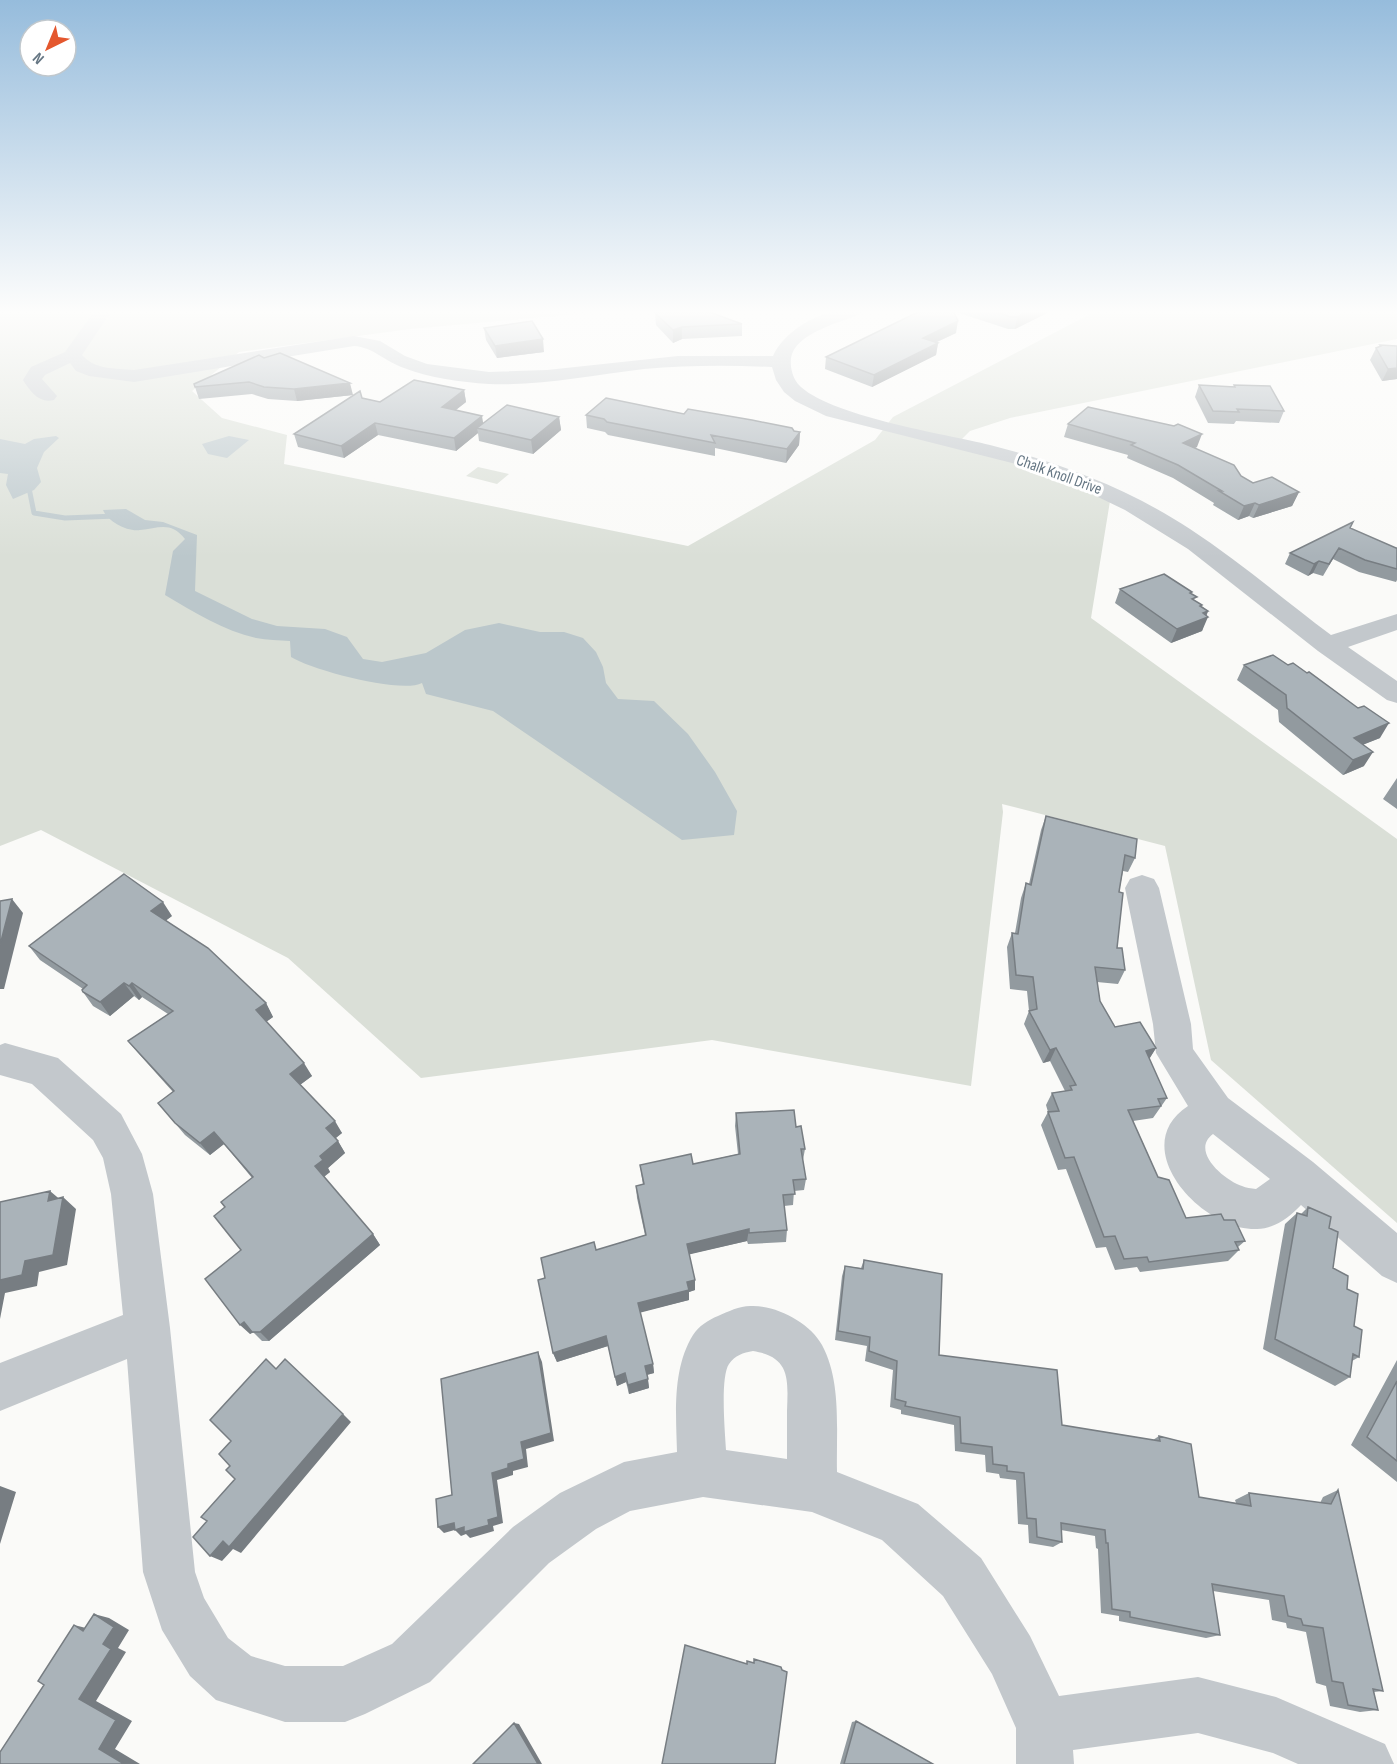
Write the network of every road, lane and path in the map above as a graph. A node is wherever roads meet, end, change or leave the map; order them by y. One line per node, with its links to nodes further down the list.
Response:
1 (44, 392): 3 (street)
2 (798, 392): 5 (street, Chalk Knoll Drive)
3 (47, 396)
4 (1397, 622): 5 (street)
5 (1327, 645): 6 (street, Chalk Knoll Drive)
6 (1397, 694)
7 (1142, 888): 9 (street)
8 (2, 1057): 12 (street)
9 (1214, 1111): 10 (street); 10 (street)
10 (1298, 1176): 11 (street)
11 (1397, 1260)
12 (147, 1328): 13 (street); 14 (street)
13 (0, 1387)
14 (703, 1472): 15 (street); 15 (street)
15 (812, 1487): 16 (street)
16 (1045, 1745): 17 (street)
17 (1365, 1764)

